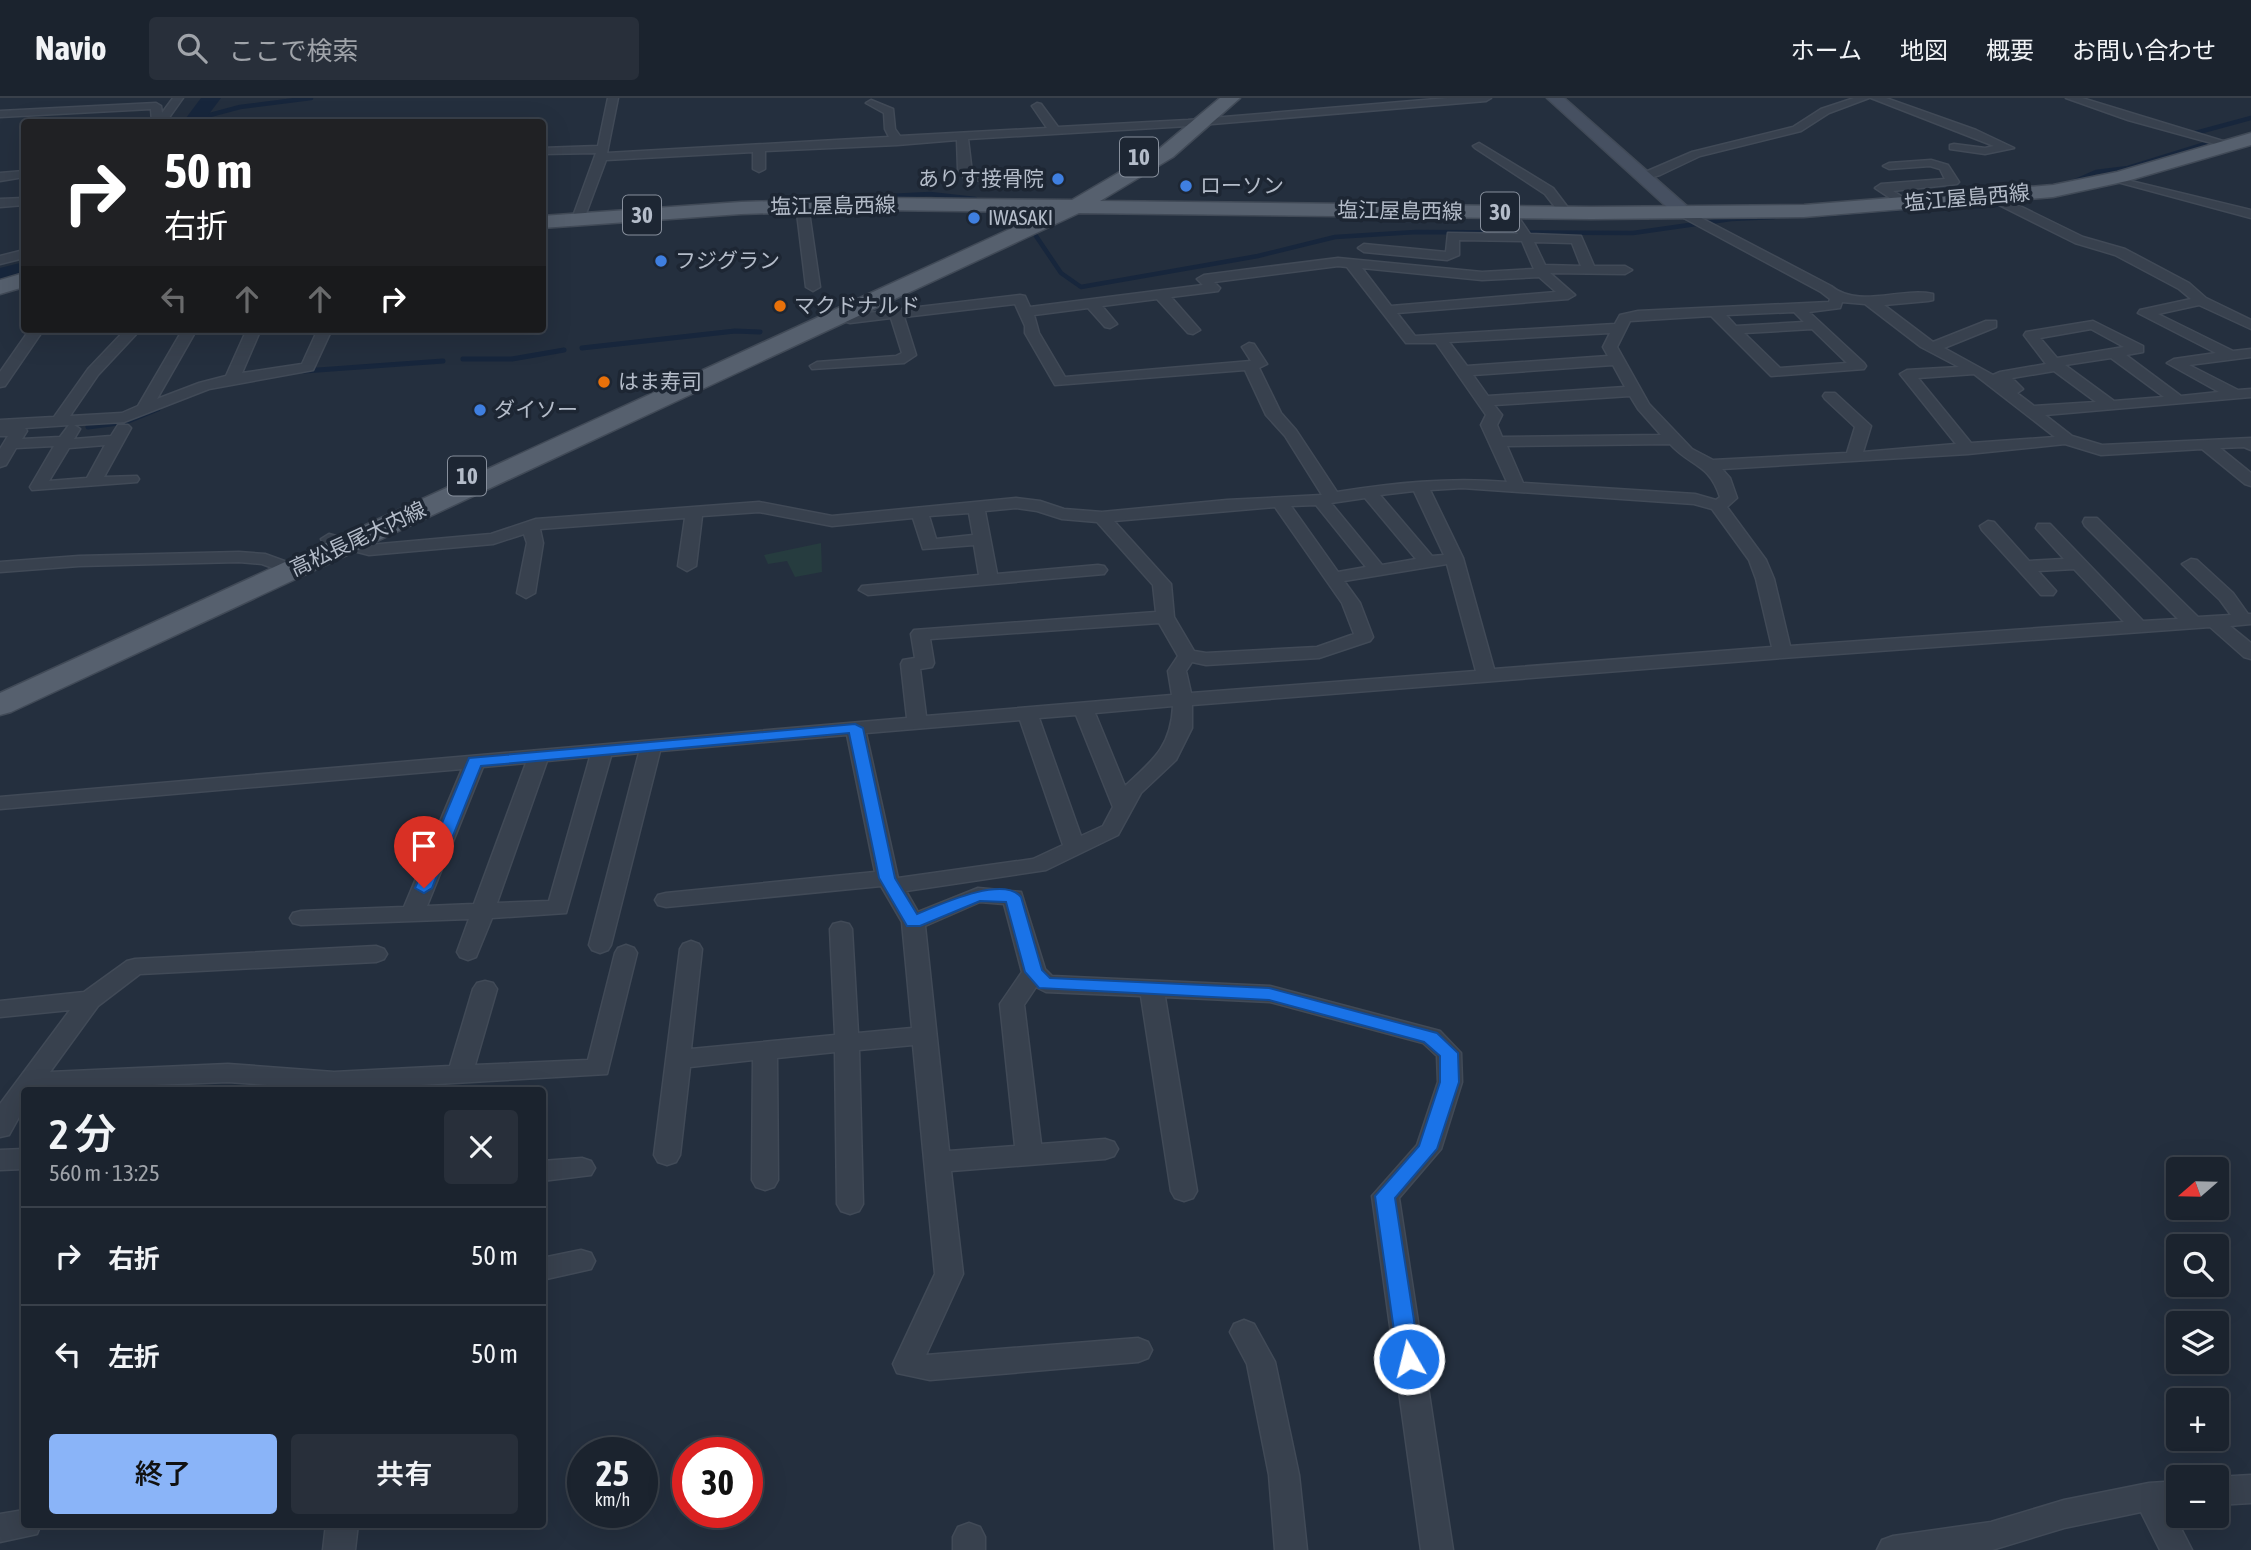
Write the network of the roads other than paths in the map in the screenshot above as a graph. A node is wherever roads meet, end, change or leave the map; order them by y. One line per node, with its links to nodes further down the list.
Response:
1 (178, 98): 17 (street)
2 (613, 98): 28 (street)
3 (1216, 98): 18 (main road, 高松長尾大内線 / 10)
4 (1231, 98): 18 (main road, 高松長尾大内線 / 10)
5 (1369, 98): 14 (street)
6 (1486, 98): 14 (street)
7 (1555, 98): 35 (street)
8 (1864, 98): 35 (street)
9 (1876, 98): 26 (street)
10 (2071, 98): 23 (street)
11 (160, 102): 15 (street); 16 (street)
12 (871, 103): 22 (street)
13 (1037, 106): 19 (street)
14 (1380, 107): 18 (street)
15 (0, 114)
16 (143, 119)
17 (161, 119)
18 (1197, 122): 19 (street); 46 (main road, 高松長尾大内線 / 10); 47 (main road, 高松長尾大内線 / 10)
19 (1055, 131): 20 (street)
20 (962, 137): 22 (street); 38 (street)
21 (2251, 139): 23 (main road, 塩江屋島西線 / 30)
22 (897, 142): 25 (street)
23 (2230, 145): 37 (main road, 塩江屋島西線 / 30)
24 (1479, 146): 50 (street)
25 (759, 147): 28 (street); 32 (street)
26 (1954, 147)
27 (546, 151): 28 (street)
28 (602, 153): 52 (street)
29 (1905, 153): 31 (street)
30 (1888, 164): 31 (street)
31 (1923, 164): 39 (street)
32 (759, 169)
33 (1018, 170): 38 (street)
34 (21, 174): 36 (street)
35 (1642, 176): 53 (street)
36 (0, 177)
37 (2113, 178): 40 (main road, 塩江屋島西線 / 30); 51 (street)
38 (1009, 182): 43 (street)
39 (1952, 182): 40 (street); 44 (street)
40 (1996, 201): 44 (main road, 塩江屋島西線 / 30); 71 (street)
41 (21, 202): 42 (street)
42 (0, 203)
43 (1006, 204): 45 (main road, 塩江屋島西線 / 30); 46 (main road, 塩江屋島西線 / 30)
44 (1905, 204): 53 (main road, 塩江屋島西線 / 30)
45 (802, 205): 52 (main road, 塩江屋島西線 / 30); 66 (street)
46 (1054, 205): 47 (main road, 塩江屋島西線 / 30); 143 (main road, 高松長尾大内線 / 10)
47 (1080, 205): 48 (main road, 塩江屋島西線 / 30); 78 (main road, 高松長尾大内線 / 10)
48 (1438, 211): 49 (main road, 塩江屋島西線 / 30); 55 (street)
49 (1509, 212): 50 (main road, 塩江屋島西線 / 30); 56 (street)
50 (1566, 213): 53 (main road, 塩江屋島西線 / 30)
51 (2251, 214)
52 (578, 219): 54 (main road, 塩江屋島西線 / 30)
53 (1695, 219): 69 (street)
54 (546, 222)
55 (1451, 233): 56 (street); 57 (street)
56 (1524, 235): 61 (street); 63 (street)
57 (1364, 248)
58 (21, 255): 59 (street)
59 (0, 260)
60 (1352, 264): 63 (street); 67 (street); 74 (street)
61 (1589, 270): 62 (street); 63 (street)
62 (1625, 270)
63 (1541, 271): 74 (street)
64 (21, 281): 65 (main road)
65 (0, 287)
66 (813, 287)
67 (1161, 295): 72 (street); 84 (street)
68 (1928, 297): 70 (street)
69 (1837, 298): 70 (street); 73 (street)
70 (1870, 301): 93 (street)
71 (2201, 301): 82 (street); 96 (street)
72 (1092, 304): 75 (street); 79 (street)
73 (1797, 308): 76 (street); 81 (street)
74 (1388, 310): 91 (street)
75 (1026, 312): 77 (street); 100 (street)
76 (1715, 312): 83 (street); 85 (street)
77 (896, 313): 78 (street); 99 (street)
78 (842, 316): 143 (main road, 高松長尾大内線 / 10)
79 (1110, 324)
80 (1991, 324): 93 (street)
81 (1815, 325): 85 (street); 85 (street)
82 (2251, 325)
83 (1619, 328): 91 (street); 97 (street)
84 (1193, 330)
85 (1733, 330)
86 (34, 333): 104 (street)
87 (130, 333): 114 (street)
88 (188, 333): 111 (street)
89 (252, 333): 103 (street)
90 (323, 333): 103 (street)
91 (1440, 339): 102 (street)
92 (1249, 347): 100 (street)
93 (1934, 347): 101 (street)
94 (2251, 353): 96 (street)
95 (2115, 354): 98 (street); 98 (street); 109 (street)
96 (2230, 355): 106 (street)
97 (1616, 360): 102 (street); 105 (street)
98 (2055, 365): 110 (street); 112 (street)
99 (817, 366)
100 (1251, 366): 131 (street)
101 (1977, 370): 112 (street); 121 (street)
102 (1462, 371): 108 (street)
103 (232, 379): 111 (street)
104 (0, 383)
105 (1632, 391): 108 (street); 117 (street)
106 (2243, 394): 109 (street)
107 (1830, 396): 122 (street)
108 (1484, 401): 118 (street)
109 (2178, 401): 110 (street)
110 (2111, 405): 112 (street)
111 (144, 410): 114 (street)
112 (2037, 410): 116 (street)
113 (0, 425): 114 (street)
114 (64, 434): 115 (street); 127 (street); 127 (street)
115 (5, 438): 123 (street)
116 (2063, 438): 119 (street); 121 (street)
117 (1674, 439): 118 (street); 124 (street)
118 (1495, 442): 129 (street)
119 (2205, 444): 120 (street); 126 (street)
120 (2251, 445)
121 (1968, 449): 122 (street)
122 (1853, 457): 124 (street)
123 (0, 462)
124 (1710, 465): 134 (street)
125 (131, 479): 127 (street)
126 (2251, 481)
127 (92, 483)
128 (1420, 486): 129 (street); 130 (street); 144 (street)
129 (1516, 487): 134 (street)
130 (1369, 492): 131 (street); 145 (street)
131 (1326, 499): 132 (street); 153 (street)
132 (1279, 502): 137 (street); 154 (street)
133 (976, 506): 135 (street); 137 (street); 142 (street)
134 (1718, 506): 164 (street)
135 (920, 512): 136 (street); 142 (street)
136 (694, 514): 139 (street); 149 (street)
137 (1102, 517): 159 (street)
138 (2091, 523): 162 (street)
139 (531, 526): 143 (street); 158 (street)
140 (1988, 526): 150 (street)
141 (2044, 528): 146 (street)
142 (982, 540): 155 (street)
143 (338, 541): 148 (main road, 高松長尾大内線 / 10)
144 (1454, 558): 145 (street); 167 (street)
145 (1428, 562): 153 (street)
146 (2079, 564): 150 (street); 163 (street)
147 (2191, 564): 160 (street)
148 (285, 566): 151 (street); 168 (main road, 高松長尾大内線 / 10); 170 (main road, 高松長尾大内線 / 10)
149 (687, 566)
150 (2024, 566): 157 (street)
151 (0, 567)
152 (1098, 570): 155 (street)
153 (1378, 571): 154 (street)
154 (1333, 578): 166 (street)
155 (989, 580): 156 (street)
156 (868, 590)
157 (2047, 591)
158 (526, 593)
159 (1165, 617): 166 (street); 173 (street)
160 (2247, 620): 161 (street)
161 (2215, 622): 162 (street); 165 (street)
162 (2194, 624): 163 (street)
163 (2139, 628): 164 (street)
164 (1782, 652): 167 (street)
165 (2251, 653)
166 (1187, 656): 169 (street)
167 (1487, 677): 169 (street)
168 (0, 686)
169 (1183, 700): 171 (street); 180 (street)
170 (0, 705)
171 (1083, 708): 172 (street); 180 (street)
172 (1027, 713): 173 (street); 181 (street)
173 (917, 723): 174 (street)
174 (855, 728): 175 (street); 182 (street)
175 (650, 746): 176 (street); 189 (street)
176 (602, 751): 177 (street); 184 (street)
177 (538, 756): 178 (street); 184 (street)
178 (475, 762): 179 (street); 185 (street)
179 (0, 803)
180 (1123, 807): 181 (street)
181 (1074, 846): 182 (street)
182 (889, 882): 183 (street); 187 (street)
183 (666, 900)
184 (483, 911): 185 (street); 191 (street)
185 (413, 913): 186 (street)
186 (301, 918)
187 (914, 922): 194 (street); 199 (street)
188 (841, 929): 200 (street)
189 (600, 945)
190 (691, 949): 202 (street)
191 (468, 952)
192 (626, 953): 203 (street)
193 (376, 954): 197 (street)
194 (1034, 972): 196 (street); 210 (street)
195 (485, 989): 203 (street)
196 (1152, 989): 217 (street); 231 (street)
197 (90, 1000): 198 (street); 204 (street)
198 (0, 1009)
199 (925, 1035): 200 (street); 213 (street)
200 (847, 1042): 201 (street); 218 (street)
201 (765, 1051): 202 (street); 216 (street)
202 (678, 1059): 209 (street)
203 (460, 1075): 204 (street)
204 (30, 1082): 205 (street)
205 (26, 1087)
206 (21, 1094): 207 (street)
207 (0, 1128)
208 (1105, 1149): 210 (street)
209 (667, 1155)
210 (1029, 1155): 213 (street)
211 (21, 1158): 212 (street)
212 (0, 1160)
213 (938, 1162): 222 (street)
214 (582, 1168): 215 (street)
215 (546, 1171)
216 (765, 1180)
217 (1184, 1191)
218 (850, 1204)
219 (581, 1261): 220 (street)
220 (546, 1268)
221 (1244, 1332): 230 (street)
222 (1139, 1350)
223 (2251, 1489): 224 (street)
224 (2229, 1490)
225 (2164, 1496): 232 (street); 233 (street)
226 (21, 1525): 227 (street)
227 (0, 1528)
228 (342, 1528): 229 (street)
229 (339, 1550)
230 (1291, 1550)
231 (1437, 1550)
232 (1893, 1550)
233 (2176, 1550)

